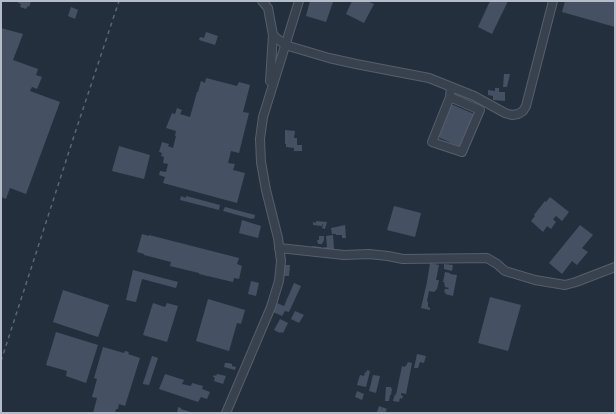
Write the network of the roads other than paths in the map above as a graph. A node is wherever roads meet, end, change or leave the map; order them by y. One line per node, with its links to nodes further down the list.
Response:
1 (262, 1): 4 (street)
2 (299, 1): 5 (street)
3 (553, 1): 6 (street)
4 (273, 35): 5 (street); 7 (street)
5 (285, 45): 6 (street); 7 (street)
6 (451, 87): 8 (street)
7 (270, 93): 9 (street)
8 (450, 97): 8 (street)
9 (279, 248): 10 (street); 11 (street)
10 (615, 267)
11 (226, 413)

